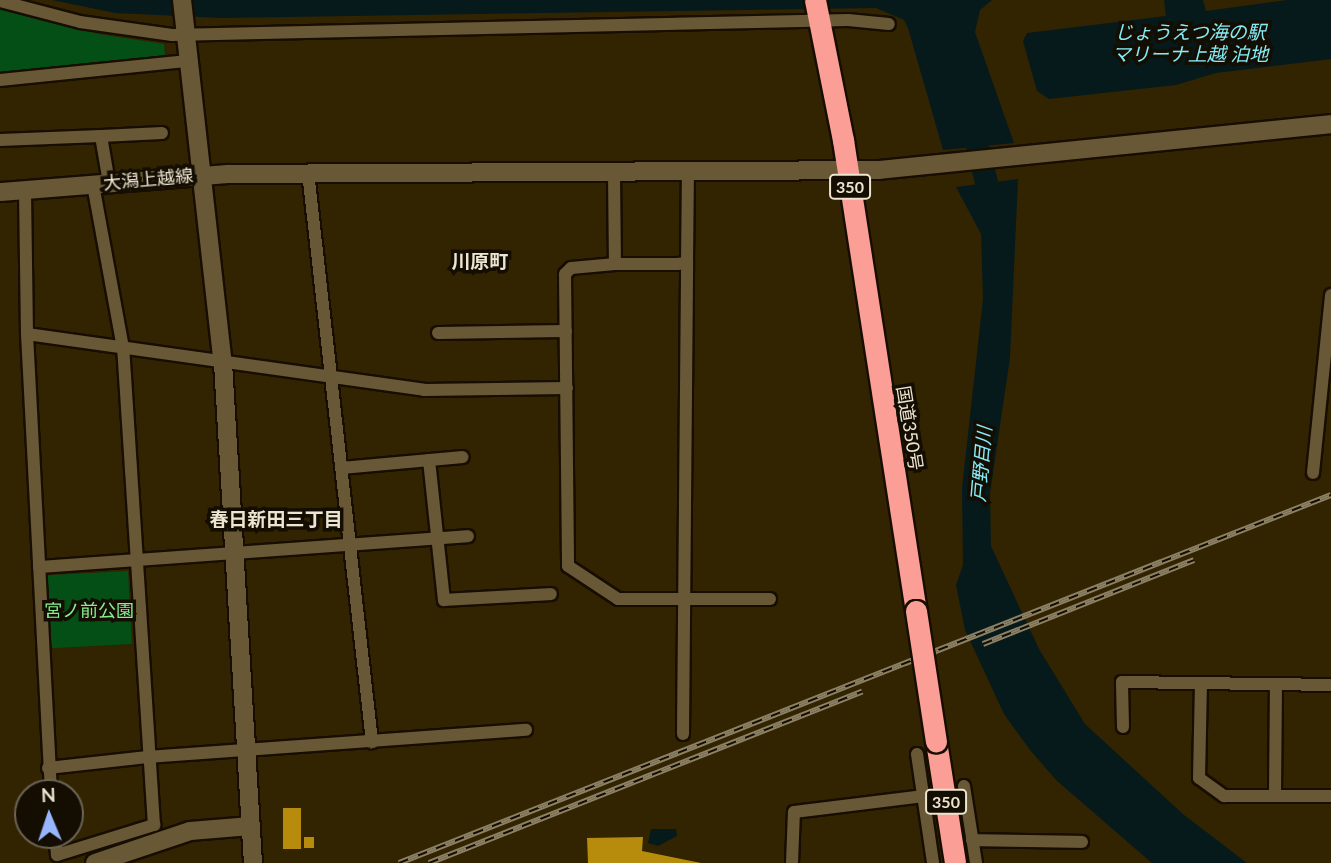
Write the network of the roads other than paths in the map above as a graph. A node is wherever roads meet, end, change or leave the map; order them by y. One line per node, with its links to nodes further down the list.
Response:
1 (182, 0): 5 (street, 大潟上越線)
2 (0, 1): 5 (street)
3 (817, 11): 4 (street); 5 (street); 12 (highway, 国道350号 / 350)
4 (889, 24)
5 (185, 28): 6 (street, 大潟上越線)
6 (188, 61): 7 (street); 16 (street, 大潟上越線)
7 (0, 80)
8 (1331, 124): 12 (street)
9 (162, 134): 10 (street)
10 (102, 136): 11 (street); 17 (street)
11 (0, 140)
12 (848, 171): 14 (street); 69 (highway, 国道350号 / 350, bridge)
13 (307, 172): 15 (street); 16 (street); 28 (street)
14 (688, 172): 15 (street); 21 (street)
15 (614, 173): 20 (street)
16 (204, 174): 17 (street, 大潟上越線); 27 (street)
17 (101, 183): 18 (street, 大潟上越線); 26 (street)
18 (25, 191): 19 (street, 大潟上越線); 24 (street)
19 (0, 192)
20 (615, 264): 21 (street); 23 (street)
21 (687, 264): 42 (street)
22 (1331, 300): 33 (street)
23 (566, 331): 25 (street); 29 (street)
24 (27, 334): 26 (street); 39 (street)
25 (438, 334)
26 (124, 348): 27 (street); 38 (street)
27 (223, 363): 28 (street); 37 (street)
28 (332, 379): 29 (street); 32 (street)
29 (567, 388): 42 (street)
30 (462, 457): 31 (street)
31 (429, 460): 32 (street); 35 (street)
32 (342, 468): 36 (street)
33 (1313, 473)
34 (468, 536): 35 (street)
35 (435, 540): 36 (street); 40 (street)
36 (350, 545): 37 (street); 49 (street)
37 (237, 552): 38 (street); 50 (street)
38 (136, 561): 39 (street); 52 (street)
39 (39, 568): 53 (street)
40 (551, 594)
41 (770, 599): 42 (street)
42 (683, 600): 48 (street)
43 (1201, 683): 44 (street); 46 (street); 56 (street)
44 (1276, 685): 45 (street); 56 (street)
45 (1331, 685)
46 (1123, 727)
47 (526, 730): 49 (street)
48 (683, 734)
49 (372, 742): 50 (street)
50 (249, 749): 52 (street); 59 (street)
51 (917, 754): 57 (street)
52 (147, 757): 53 (street); 62 (street)
53 (48, 768): 54 (street)
54 (49, 779)
55 (964, 786): 60 (street)
56 (1275, 795): 58 (street)
57 (924, 796): 67 (street); 68 (street)
58 (1331, 796)
59 (251, 826): 65 (street); 66 (street)
60 (972, 839): 61 (street); 70 (street)
61 (1082, 842)
62 (84, 847)
63 (57, 849): 64 (street)
64 (77, 849)
65 (95, 863)
66 (253, 863)
67 (792, 863)
68 (933, 863)
69 (955, 863)
70 (976, 863)

